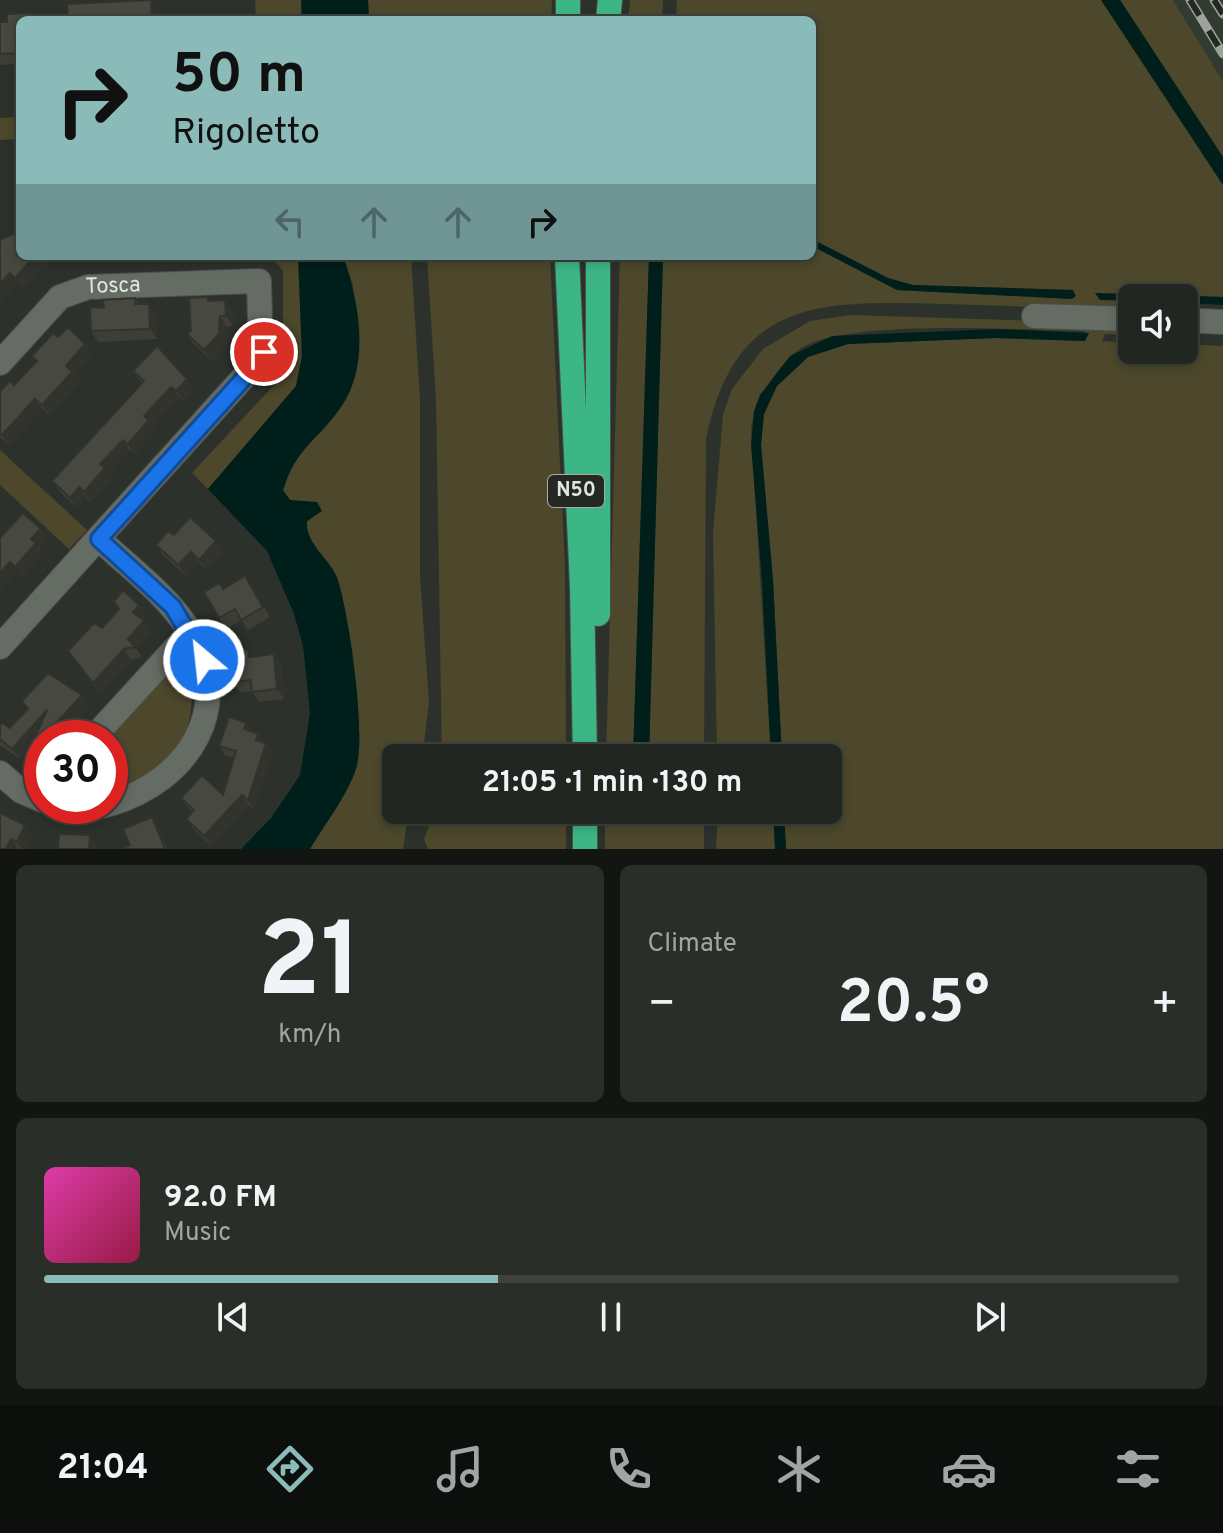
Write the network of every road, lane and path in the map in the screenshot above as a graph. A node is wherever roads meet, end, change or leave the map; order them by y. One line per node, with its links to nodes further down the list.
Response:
1 (567, 260): 12 (highway, N50)
2 (598, 260): 13 (highway, N50)
3 (1034, 316): 4 (street)
4 (1118, 319)
5 (1198, 321): 6 (street)
6 (1223, 322)
7 (0, 363): 8 (street, Tosca)
8 (99, 539): 9 (street); 10 (street)
9 (190, 632): 11 (street); 16 (street)
10 (0, 647)
11 (109, 720)
12 (585, 744)
13 (598, 744)
14 (0, 773): 15 (street)
15 (24, 792)
16 (128, 799)
17 (585, 824): 19 (highway)
18 (597, 824): 20 (highway)
19 (585, 849)
20 (597, 849)

